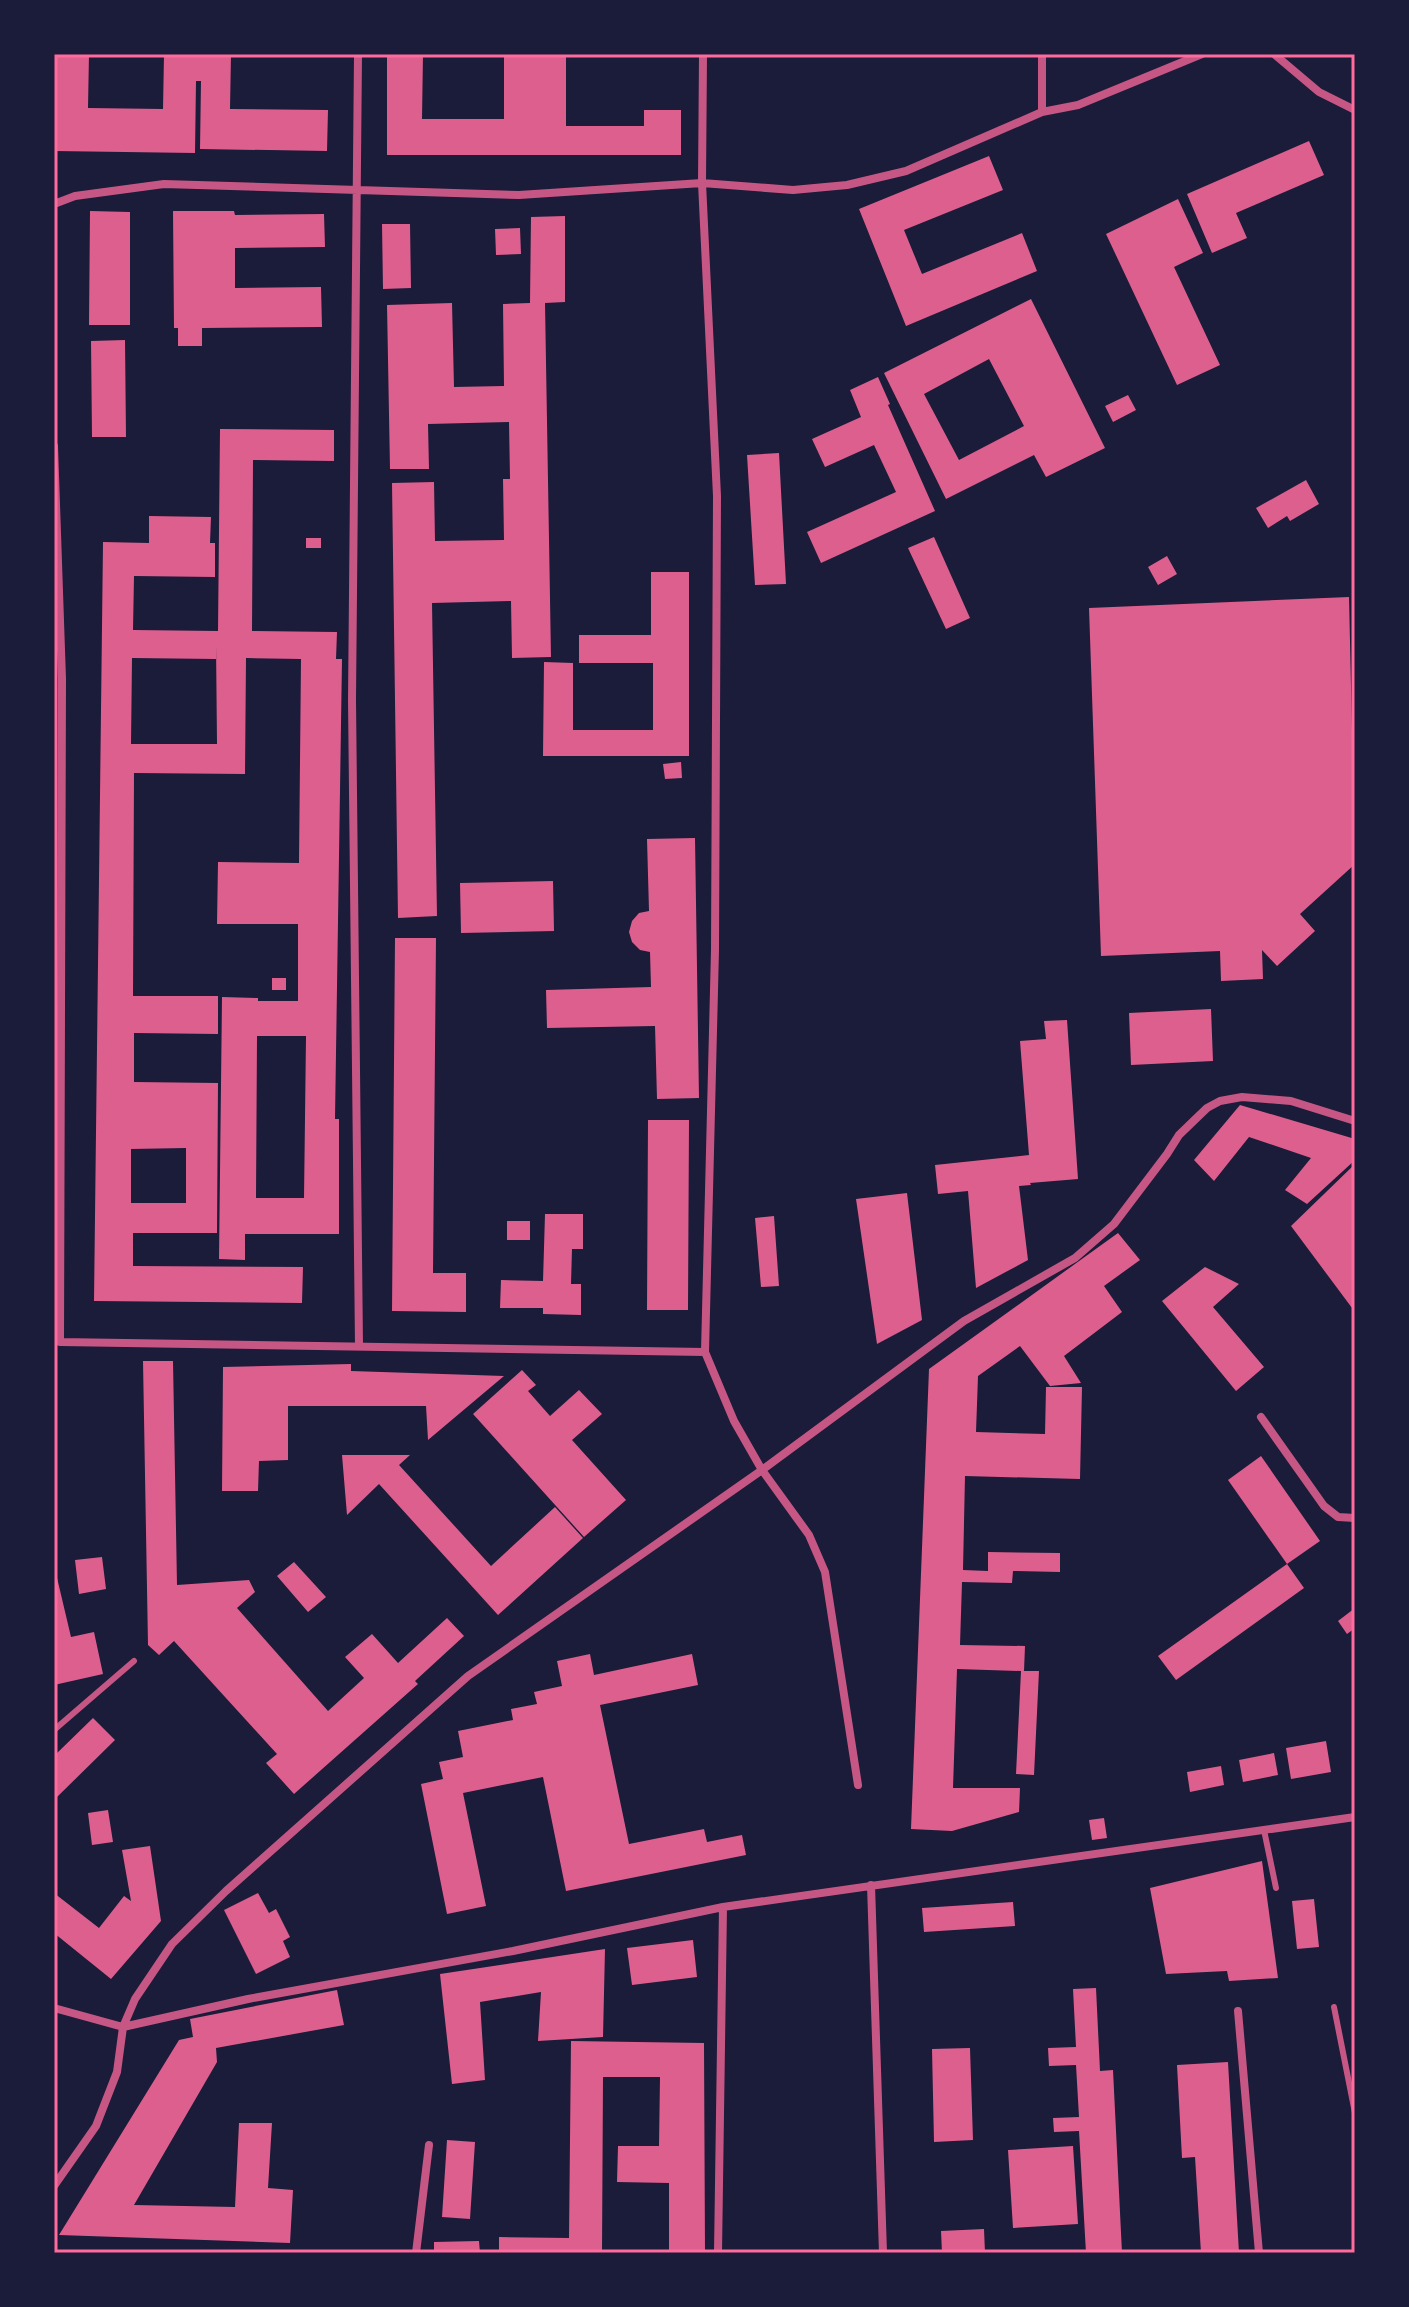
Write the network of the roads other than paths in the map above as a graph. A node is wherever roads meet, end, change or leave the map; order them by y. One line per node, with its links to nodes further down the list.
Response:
1 (358, 54): 9 (street)
2 (703, 54): 8 (street)
3 (1042, 54): 7 (street)
4 (1202, 54): 7 (street)
5 (1274, 54): 6 (street)
6 (1355, 110)
7 (1042, 112): 8 (street)
8 (702, 183): 9 (street); 15 (street)
9 (355, 189): 10 (street); 14 (street)
10 (54, 204)
11 (54, 446): 13 (street)
12 (1355, 1121): 17 (street)
13 (57, 1342): 14 (street)
14 (359, 1346): 15 (street)
15 (705, 1352): 17 (street)
16 (1261, 1417): 18 (street)
17 (762, 1470): 21 (street); 30 (street)
18 (1355, 1518)
19 (134, 1661): 20 (lane)
20 (54, 1730)
21 (858, 1785)
22 (1355, 1817): 23 (street)
23 (1264, 1830): 24 (street); 25 (lane)
24 (871, 1885): 26 (street); 36 (street)
25 (1276, 1888)
26 (723, 1907): 30 (street); 35 (street)
27 (1334, 2007): 31 (lane)
28 (54, 2008): 30 (street)
29 (1238, 2011): 37 (street)
30 (123, 2027): 33 (street)
31 (1355, 2113)
32 (429, 2145): 34 (street)
33 (54, 2186)
34 (416, 2253)
35 (718, 2253)
36 (883, 2253)
37 (1259, 2253)

